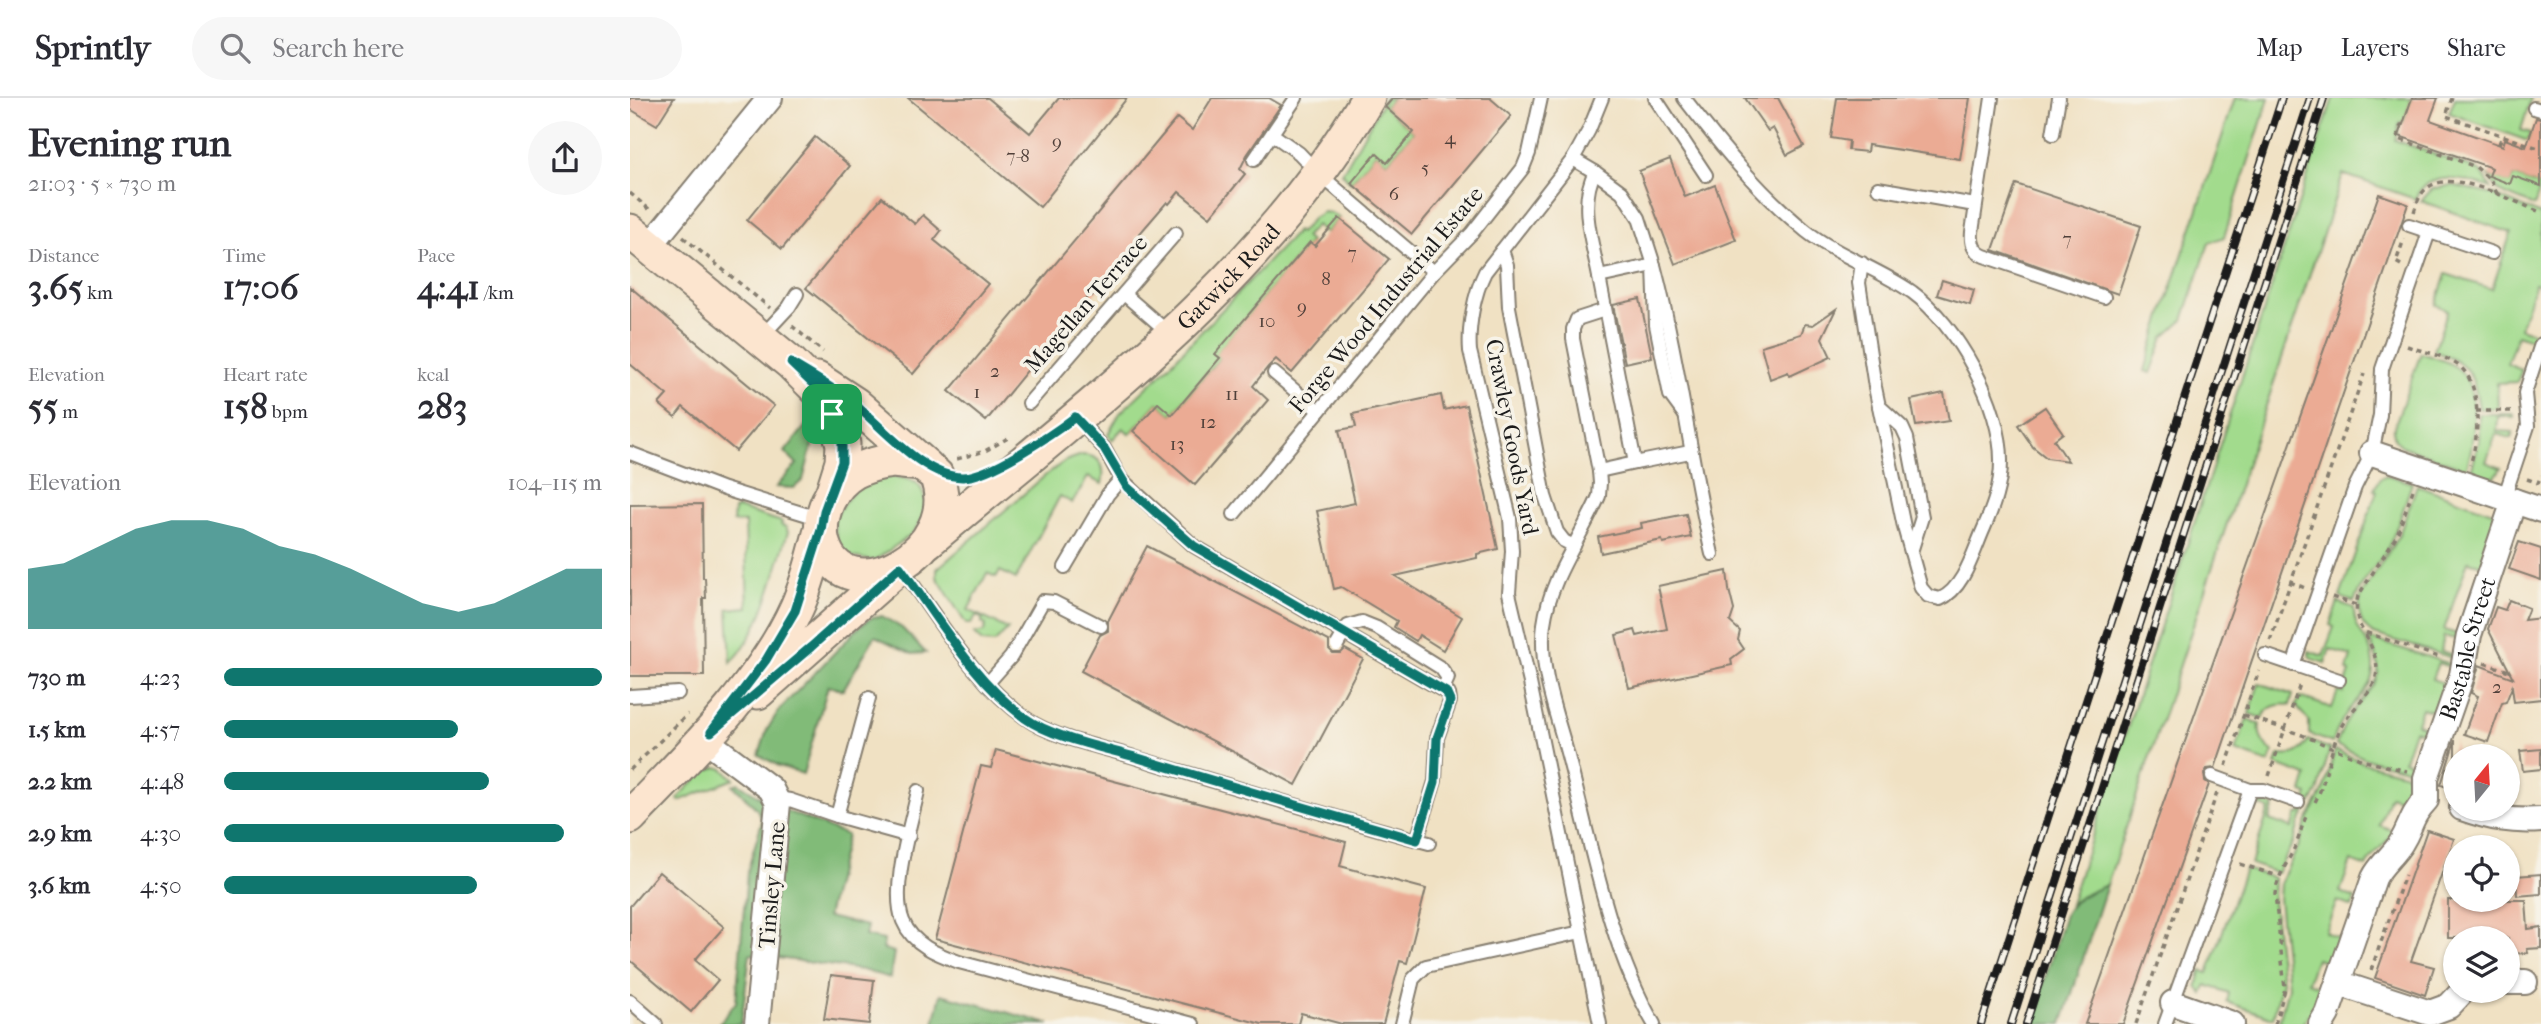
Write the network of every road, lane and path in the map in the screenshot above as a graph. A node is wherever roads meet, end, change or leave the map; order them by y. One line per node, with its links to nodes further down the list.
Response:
1 (770, 98): 32 (street)
2 (1296, 98): 14 (lane)
3 (1368, 98): 22 (street, Gatwick Road)
4 (1541, 98): 38 (lane, Forge Wood Industrial Estate)
5 (1602, 98): 19 (lane, Crawley Goods Yard)
6 (1655, 98): 23 (lane)
7 (1684, 98): 35 (lane)
8 (1992, 98): 27 (lane)
9 (2059, 98): 15 (lane)
10 (2452, 98): 11 (path)
11 (2452, 118): 13 (path); 16 (path)
12 (2403, 125): 26 (path)
13 (2449, 127)
14 (1272, 134): 20 (lane); 22 (lane)
15 (2053, 134)
16 (2502, 136): 17 (path); 18 (path)
17 (2499, 144)
18 (2541, 149)
19 (1573, 159): 21 (lane); 33 (lane, Crawley Goods Yard)
20 (1254, 160)
21 (1595, 172): 36 (lane); 39 (lane)
22 (1318, 173): 38 (lane); 45 (street, Gatwick Road)
23 (1706, 175)
24 (1878, 188): 27 (lane)
25 (630, 193): 32 (path)
26 (2497, 194): 28 (path); 29 (path)
27 (1975, 205): 42 (lane)
28 (2541, 212)
29 (2409, 225): 30 (lane); 37 (path)
30 (2429, 232): 34 (lane); 46 (lane)
31 (1176, 233): 41 (lane, Magellan Terrace)
32 (649, 234): 44 (street); 44 (path)
33 (1502, 250): 72 (lane); 110 (lane, Crawley Goods Yard)
34 (2492, 253)
35 (1863, 264): 53 (lane); 74 (lane)
36 (1654, 265): 39 (lane); 58 (lane)
37 (2402, 265)
38 (1434, 272): 54 (lane, Forge Wood Industrial Estate)
39 (1598, 277): 43 (lane)
40 (797, 293): 44 (lane)
41 (1124, 294): 45 (lane); 52 (lane, Magellan Terrace)
42 (2104, 297)
43 (1605, 310): 61 (lane); 64 (lane)
44 (770, 326): 48 (path); 49 (street)
45 (1172, 335): 57 (street, Gatwick Road)
46 (2392, 341): 55 (path); 60 (lane)
47 (2541, 344): 56 (lane)
48 (832, 359)
49 (791, 363): 62 (street); 69 (street)
50 (2366, 367): 80 (path)
51 (1274, 373): 54 (lane)
52 (1029, 403)
53 (1878, 405): 74 (lane); 74 (lane)
54 (1318, 411): 70 (lane, Forge Wood Industrial Estate)
55 (2476, 411): 56 (path); 66 (path)
56 (2532, 418): 67 (lane)
57 (1067, 423): 62 (street, Gatwick Road); 65 (lane); 71 (street, Gatwick Road)
58 (1690, 452): 61 (lane); 73 (lane)
59 (630, 453): 69 (lane)
60 (2372, 453): 63 (street); 82 (lane)
61 (1635, 463): 64 (lane)
62 (928, 467): 69 (street); 71 (street)
63 (2420, 470): 66 (street); 78 (path)
64 (1599, 471): 72 (lane)
65 (1121, 480): 76 (lane); 85 (lane)
66 (2464, 485): 67 (street)
67 (2509, 499): 68 (street); 81 (street, Bastable Street)
68 (2541, 510)
69 (825, 514): 75 (street); 90 (street)
70 (1234, 514)
71 (928, 542): 75 (street)
72 (1574, 547): 122 (lane)
73 (1712, 554)
74 (1911, 556)
75 (900, 567): 84 (lane); 90 (street)
76 (1065, 567)
77 (1101, 626): 84 (lane)
78 (2364, 632): 81 (path); 92 (path)
79 (1337, 645): 85 (lane, bridge)
80 (2265, 655): 82 (lane); 89 (path)
81 (2464, 665): 95 (street, Bastable Street)
82 (2300, 667): 83 (lane); 91 (path)
83 (2339, 680)
84 (988, 683): 85 (lane)
85 (1443, 689)
86 (678, 694): 87 (lane)
87 (630, 696)
88 (869, 698): 103 (lane)
89 (2244, 715): 91 (path); 94 (path)
90 (701, 728): 93 (path); 100 (street, Tinsley Lane); 102 (street)
91 (2285, 728): 92 (path); 97 (path)
92 (2333, 746): 95 (path); 109 (path)
93 (630, 771)
94 (2217, 778): 96 (lane); 123 (path)
95 (2427, 787): 99 (street); 111 (street, Bastable Street)
96 (2250, 790): 97 (lane); 107 (lane)
97 (2264, 790): 101 (lane)
98 (918, 791): 106 (lane)
99 (2443, 798)
100 (777, 799): 103 (lane); 118 (street, Tinsley Lane)
101 (2298, 802)
102 (630, 817)
103 (837, 817): 106 (lane)
104 (2541, 820): 105 (street)
105 (2520, 821)
106 (909, 836): 119 (lane)
107 (2225, 859): 109 (path); 115 (lane)
108 (2407, 870): 112 (path)
109 (2278, 876): 125 (path)
110 (1581, 932): 120 (lane); 121 (lane, Crawley Goods Yard)
111 (2338, 983): 112 (street); 126 (street, Bastable Street)
112 (2364, 991): 116 (street)
113 (630, 1002): 117 (lane)
114 (2452, 1003): 116 (street)
115 (2169, 1014): 124 (street)
116 (2430, 1018)
117 (656, 1024)
118 (757, 1024)
119 (1193, 1024)
120 (1402, 1024)
121 (1600, 1024)
122 (1654, 1024)
123 (2136, 1024)
124 (2232, 1024)
125 (2275, 1024)
126 (2321, 1024)

